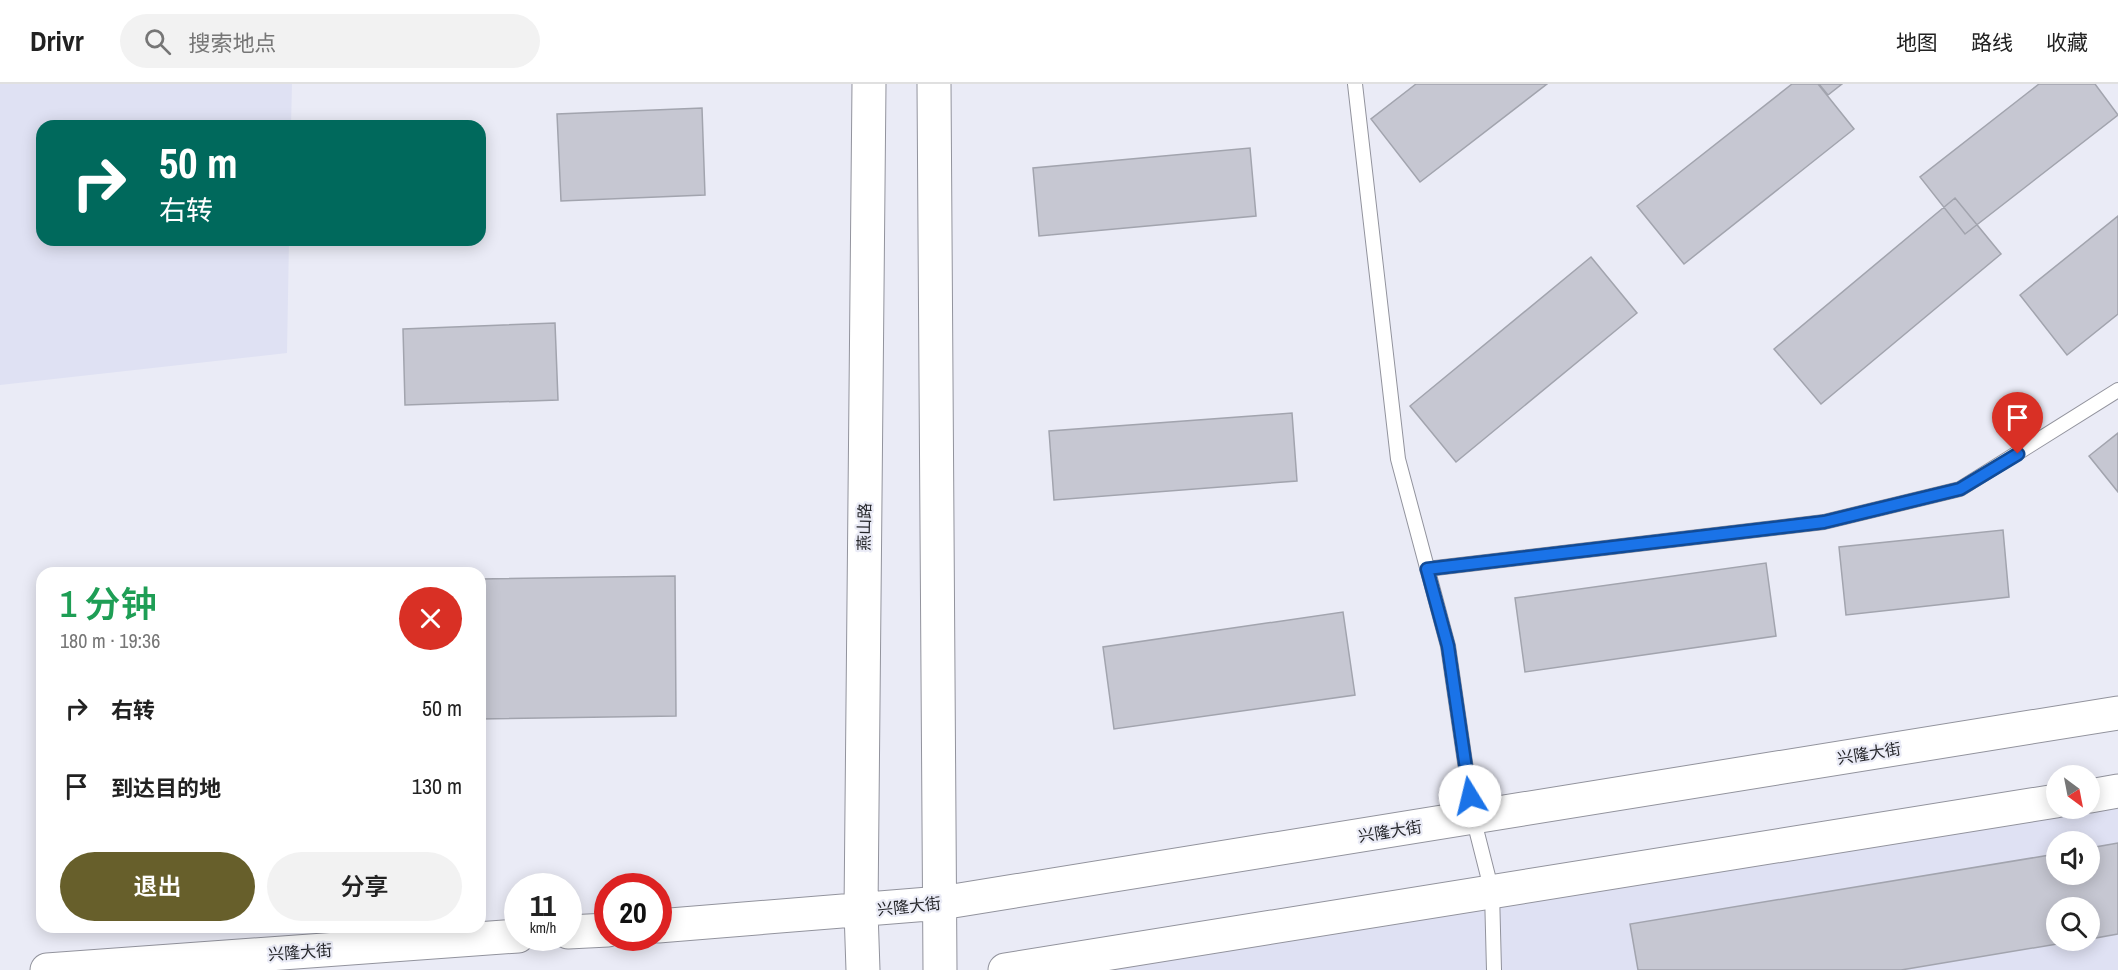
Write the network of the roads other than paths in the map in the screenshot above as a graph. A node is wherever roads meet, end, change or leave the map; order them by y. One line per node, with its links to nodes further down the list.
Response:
1 (869, 84): 13 (main road, 燕山路)
2 (934, 84): 12 (main road)
3 (1354, 84): 5 (lane)
4 (2118, 390): 5 (lane)
5 (1427, 569): 10 (lane)
6 (2118, 714): 10 (main road, 兴隆大街)
7 (2118, 791): 8 (main road)
8 (2100, 794)
9 (2046, 803): 11 (main road)
10 (1473, 817): 11 (lane); 12 (main road, 兴隆大街)
11 (1492, 892): 19 (main road); 20 (lane)
12 (941, 903): 13 (main road, 兴隆大街); 18 (main road)
13 (861, 911): 14 (main road, 兴隆大街); 17 (main road, 燕山路)
14 (672, 925)
15 (504, 937): 16 (main road, 兴隆大街)
16 (47, 970)
17 (862, 970)
18 (940, 970)
19 (1005, 970)
20 (1494, 970)

